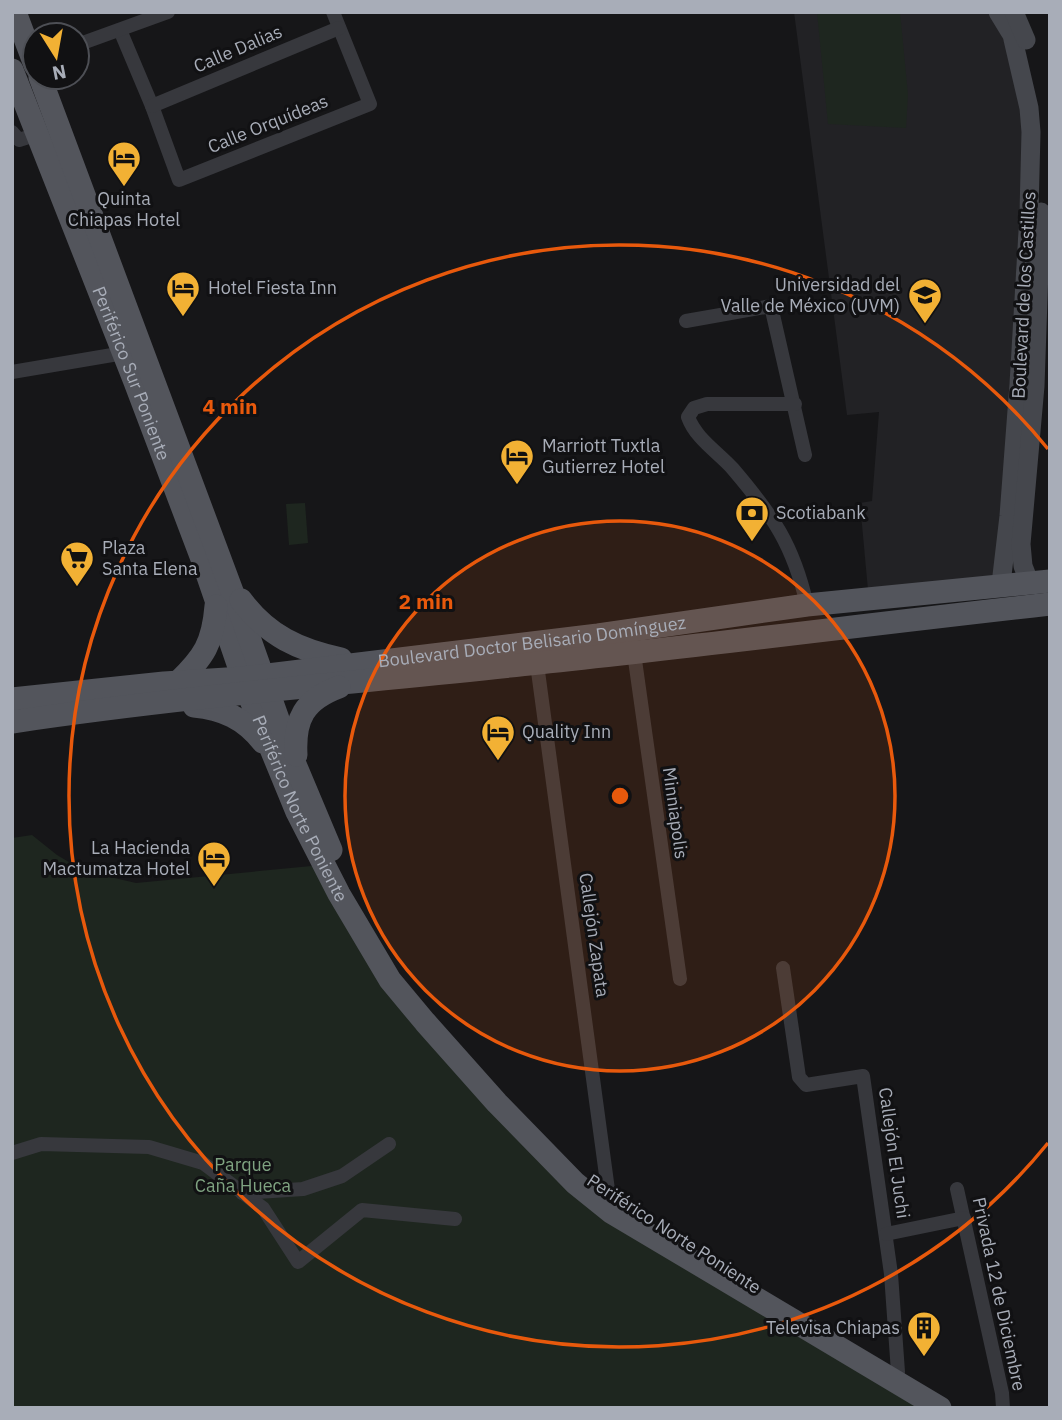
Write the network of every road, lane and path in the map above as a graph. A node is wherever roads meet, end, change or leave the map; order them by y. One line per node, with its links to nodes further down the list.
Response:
1 (168, 12): 6 (street)
2 (333, 12): 5 (street)
3 (998, 12): 16 (street, Boulevard de los Castillos)
4 (1014, 12): 13 (street, Boulevard de los Castillos)
5 (339, 28): 10 (street, Calle Dalias); 10 (street, Calle Orquídeas)
6 (120, 30): 7 (street); 10 (street)
7 (91, 40)
8 (12, 70): 12 (main road, Periférico Sur Poniente)
9 (45, 91): 15 (main road, Periférico Sur Poniente)
10 (152, 106)
11 (12, 132): 12 (street)
12 (38, 134): 15 (main road, Periférico Sur Poniente)
13 (1046, 243): 16 (street, Boulevard de los Castillos)
14 (686, 321): 20 (street)
15 (122, 322): 17 (main road, Periférico Sur Poniente); 19 (main road, Periférico Sur Poniente)
16 (1030, 333): 22 (street, Boulevard de los Castillos); 23 (street, Boulevard de los Castillos)
17 (124, 353): 18 (street); 19 (main road, Periférico Sur Poniente)
18 (12, 372)
19 (146, 386): 24 (main road, Periférico Sur Poniente)
20 (795, 404): 21 (street); 26 (street)
21 (805, 455)
22 (1040, 582): 23 (main road, Boulevard Doctor Belisario Domínguez)
23 (1001, 584): 26 (main road, Boulevard Doctor Belisario Domínguez)
24 (223, 592): 29 (main road); 30 (main road); 31 (main road, Periférico Sur Poniente)
25 (1050, 604): 27 (main road, Boulevard Doctor Belisario Domínguez)
26 (807, 605): 29 (main road, Boulevard Doctor Belisario Domínguez)
27 (634, 653): 28 (main road, Boulevard Doctor Belisario Domínguez); 38 (street, Minniapolis)
28 (537, 664): 29 (main road, Boulevard Doctor Belisario Domínguez); 43 (street, Callejón Zapata)
29 (356, 672): 31 (main road, Boulevard Doctor Belisario Domínguez); 36 (main road)
30 (178, 682): 31 (main road, Boulevard Doctor Belisario Domínguez); 32 (main road, Boulevard Doctor Belisario Domínguez)
31 (255, 684): 33 (main road, Boulevard Doctor Belisario Domínguez); 35 (main road, Periférico Norte Poniente); 36 (main road, Periférico Norte Poniente)
32 (12, 699)
33 (163, 702): 34 (main road, Boulevard Doctor Belisario Domínguez); 35 (main road)
34 (12, 722)
35 (274, 759): 43 (main road, Periférico Norte Poniente)
36 (297, 772): 43 (main road, Periférico Norte Poniente)
37 (782, 968): 46 (street, Callejón El Juchi)
38 (680, 979)
39 (389, 1144): 42 (street)
40 (12, 1153): 42 (street)
41 (957, 1189): 44 (street, Privada 12 de Diciembre)
42 (242, 1193): 45 (street)
43 (611, 1204): 47 (main road, Periférico Norte Poniente); 48 (main road, Periférico Norte Poniente)
44 (964, 1218): 46 (street); 50 (street, Privada 12 de Diciembre)
45 (455, 1219)
46 (886, 1234): 47 (street, Callejón El Juchi)
47 (898, 1372): 49 (main road, Periférico Norte Poniente)
48 (940, 1408)
49 (958, 1408)
50 (1003, 1408)

